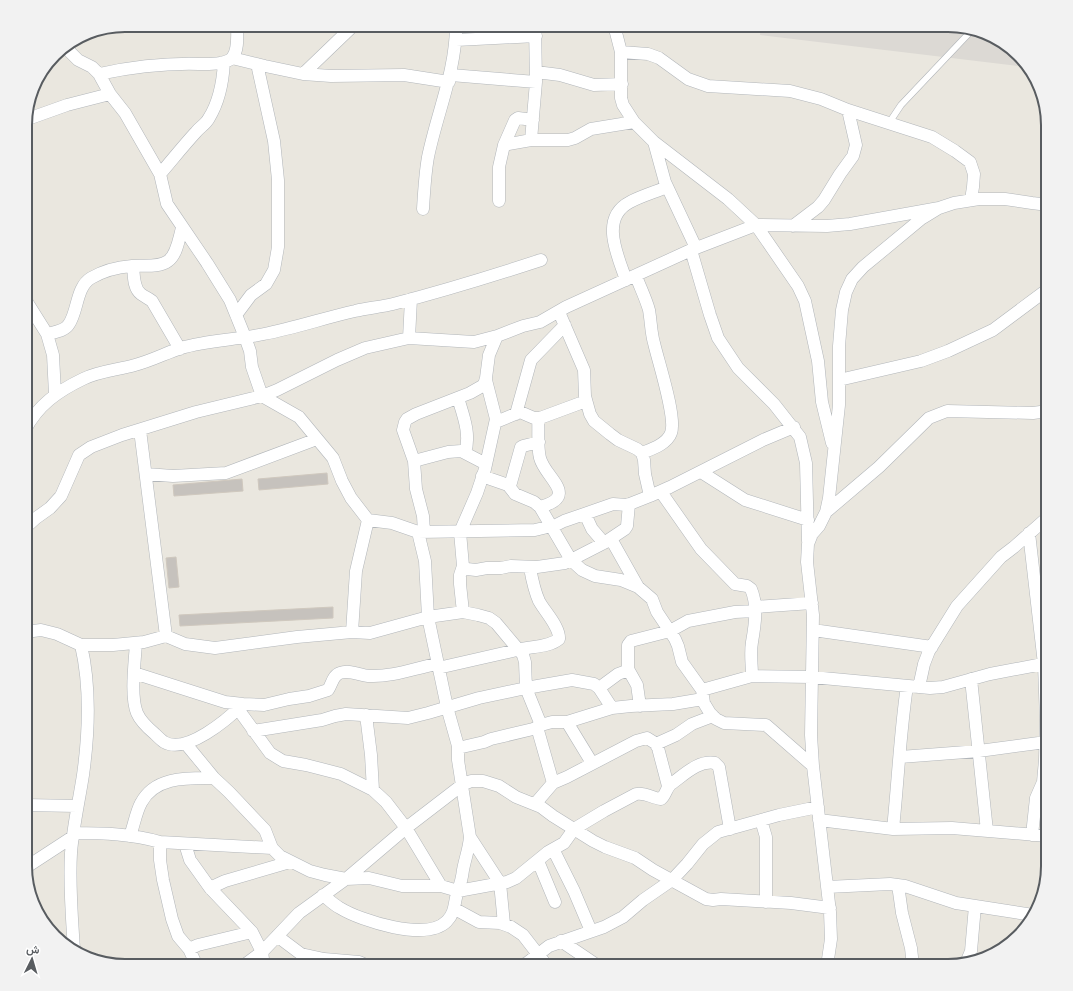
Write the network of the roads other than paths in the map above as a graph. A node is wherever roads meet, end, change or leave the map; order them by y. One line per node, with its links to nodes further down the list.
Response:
1 (237, 32): 11 (street)
2 (346, 32): 14 (street)
3 (456, 32): 8 (street)
4 (520, 32): 8 (street)
5 (536, 32): 15 (street)
6 (616, 32): 10 (street)
7 (969, 35): 23 (lane)
8 (456, 40): 16 (street)
9 (69, 51): 13 (street)
10 (621, 52): 17 (street); 19 (street)
11 (228, 60): 12 (street); 13 (street); 27 (street)
12 (257, 64): 14 (street); 45 (street)
13 (99, 74): 18 (street)
14 (303, 74): 16 (street)
15 (536, 77): 16 (street); 17 (street); 21 (street)
16 (450, 78): 33 (street)
17 (622, 84): 22 (street)
18 (110, 94): 20 (street); 27 (street)
19 (848, 110): 23 (street); 35 (street)
20 (32, 117)
21 (533, 120): 24 (street); 26 (street)
22 (634, 122): 24 (street); 25 (street)
23 (889, 123): 30 (street)
24 (531, 140): 26 (street)
25 (654, 142): 28 (street); 34 (street)
26 (504, 144): 29 (street)
27 (160, 174): 36 (street)
28 (667, 186): 37 (street); 40 (street)
29 (499, 200)
30 (970, 200): 31 (street); 32 (street)
31 (1041, 205)
32 (939, 208): 35 (street); 53 (street)
33 (422, 209)
34 (756, 225): 35 (street); 37 (street); 68 (street)
35 (793, 226)
36 (182, 228): 39 (street); 45 (street)
37 (693, 249): 40 (street); 63 (street)
38 (541, 260): 42 (street)
39 (133, 266): 47 (street); 51 (street)
40 (631, 278): 44 (street); 69 (street)
41 (1041, 294): 53 (street)
42 (410, 299): 49 (street); 50 (street)
43 (32, 311): 47 (street)
44 (559, 312): 46 (street); 48 (street)
45 (236, 315): 49 (street)
46 (565, 325): 57 (street); 59 (street)
47 (47, 334): 54 (street)
48 (497, 336): 50 (street); 52 (street)
49 (245, 337): 51 (street); 55 (street)
50 (409, 338): 55 (street)
51 (180, 349): 54 (street)
52 (486, 380): 56 (street); 62 (street)
53 (839, 380): 68 (street)
54 (55, 394): 60 (street)
55 (262, 396): 64 (street); 65 (street)
56 (458, 398): 67 (street); 70 (street)
57 (586, 401): 61 (street); 69 (street)
58 (1041, 413): 79 (street)
59 (516, 414): 61 (street); 62 (street)
60 (32, 418)
61 (538, 418): 66 (street)
62 (496, 422): 71 (street)
63 (794, 427): 72 (street); 82 (street)
64 (140, 430): 73 (street); 83 (street)
65 (317, 439): 73 (street); 81 (street)
66 (539, 442): 75 (street); 78 (street)
67 (465, 452): 70 (street); 71 (street)
68 (834, 452): 79 (street)
69 (642, 453): 76 (street)
70 (414, 461): 86 (street)
71 (486, 464): 74 (street)
72 (701, 472): 76 (street); 82 (street)
73 (146, 474): 104 (street)
74 (482, 476): 75 (street); 87 (street)
75 (510, 486): 78 (street)
76 (655, 494): 77 (street); 96 (street)
77 (629, 504): 80 (street); 89 (street)
78 (540, 507): 85 (street)
79 (826, 512): 90 (street)
80 (585, 514): 85 (street); 89 (street)
81 (368, 520): 86 (street); 103 (street)
82 (808, 520): 90 (street)
83 (32, 522)
84 (1041, 522): 88 (street)
85 (552, 526): 87 (street); 91 (street)
86 (421, 532): 87 (street); 98 (street)
87 (460, 532): 92 (street)
88 (1029, 533): 99 (street); 107 (street)
89 (607, 541): 91 (street); 94 (street)
90 (808, 544): 95 (street)
91 (571, 560): 93 (street); 94 (street)
92 (462, 566): 93 (street); 97 (street)
93 (530, 568): 108 (street)
94 (638, 587): 102 (street)
95 (812, 602): 96 (street); 101 (street)
96 (755, 609): 102 (street); 113 (street)
97 (463, 612): 98 (street); 108 (street)
98 (428, 617): 103 (street); 110 (street)
99 (1041, 625)
100 (32, 629): 106 (street)
101 (813, 630): 107 (street); 114 (street)
102 (670, 631): 111 (street); 119 (street)
103 (352, 632): 104 (street)
104 (166, 636): 105 (street)
105 (136, 642): 106 (street); 112 (street)
106 (81, 645): 145 (street)
107 (932, 647): 116 (street)
108 (518, 649): 110 (street); 117 (street)
109 (1041, 665): 115 (street)
110 (437, 666): 120 (street); 122 (street)
111 (628, 669): 118 (street); 121 (street)
112 (134, 673): 120 (street); 130 (street)
113 (752, 676): 114 (street); 119 (street)
114 (812, 678): 116 (street); 136 (street)
115 (971, 679): 116 (street); 133 (street)
116 (913, 686): 134 (street)
117 (526, 688): 118 (street); 122 (street); 127 (street)
118 (599, 688): 123 (street)
119 (703, 694): 121 (street); 125 (street)
120 (241, 706): 128 (street); 130 (street)
121 (640, 706): 123 (street)
122 (446, 707): 124 (street); 132 (street)
123 (612, 708): 126 (street)
124 (366, 715): 128 (street); 142 (street)
125 (713, 716): 131 (street); 136 (street)
126 (567, 722): 127 (street); 135 (street)
127 (539, 726): 132 (street); 138 (street)
128 (253, 731): 142 (street)
129 (1041, 743): 133 (street)
130 (186, 744): 137 (street)
131 (656, 744): 135 (street); 141 (street)
132 (458, 748): 140 (street)
133 (979, 751): 134 (street); 153 (street)
134 (900, 757): 152 (street)
135 (592, 763): 138 (street)
136 (813, 766): 146 (street)
137 (214, 778): 156 (street); 161 (street)
138 (553, 783): 143 (street)
139 (1041, 785): 155 (street)
140 (462, 786): 143 (street); 149 (street); 158 (street)
141 (668, 786): 150 (street); 151 (street)
142 (373, 790): 149 (street)
143 (535, 804): 150 (street)
144 (32, 805): 145 (street)
145 (77, 806): 154 (street)
146 (818, 807): 147 (street); 148 (street)
147 (762, 820): 151 (street); 176 (street)
148 (819, 820): 152 (street); 171 (street)
149 (406, 828): 166 (street); 170 (street)
150 (574, 829): 162 (street); 167 (street)
151 (730, 829): 167 (street)
152 (893, 829): 153 (street)
153 (987, 831): 155 (street)
154 (74, 835): 156 (street); 163 (street); 186 (street)
155 (1032, 835): 157 (street)
156 (130, 836): 159 (street)
157 (1041, 836)
158 (470, 837): 168 (street); 173 (street)
159 (160, 842): 160 (street); 187 (street)
160 (185, 844): 161 (street); 172 (street)
161 (272, 848): 165 (street)
162 (553, 849): 164 (street); 182 (street)
163 (32, 859)
164 (538, 861): 168 (street); 175 (street)
165 (290, 862): 166 (street); 172 (street)
166 (346, 879): 170 (street); 174 (street)
167 (672, 880): 176 (street); 182 (street)
168 (500, 883): 173 (street); 181 (street)
169 (898, 885): 171 (street); 177 (street); 201 (street)
170 (441, 886): 173 (street)
171 (827, 887): 178 (street)
172 (210, 888): 183 (street)
173 (458, 891): 179 (street)
174 (323, 895): 179 (street); 184 (street)
175 (555, 902)
176 (766, 902): 178 (street)
177 (975, 906): 180 (street); 191 (street)
178 (830, 908): 200 (street)
179 (455, 909): 181 (street)
180 (1028, 914)
181 (504, 924): 190 (street)
182 (591, 931): 185 (street)
183 (252, 932): 187 (street); 188 (street)
184 (277, 936): 188 (street); 189 (street)
185 (561, 941): 190 (street); 199 (street)
186 (74, 943)
187 (189, 949): 192 (street)
188 (262, 952): 193 (street); 194 (street)
189 (302, 954): 195 (street); 196 (street)
190 (539, 954): 197 (street); 198 (street)
191 (968, 956)
192 (194, 959)
193 (252, 959)
194 (263, 959)
195 (304, 959)
196 (324, 959)
197 (532, 959)
198 (542, 959)
199 (588, 959)
200 (828, 959)
201 (912, 959)

